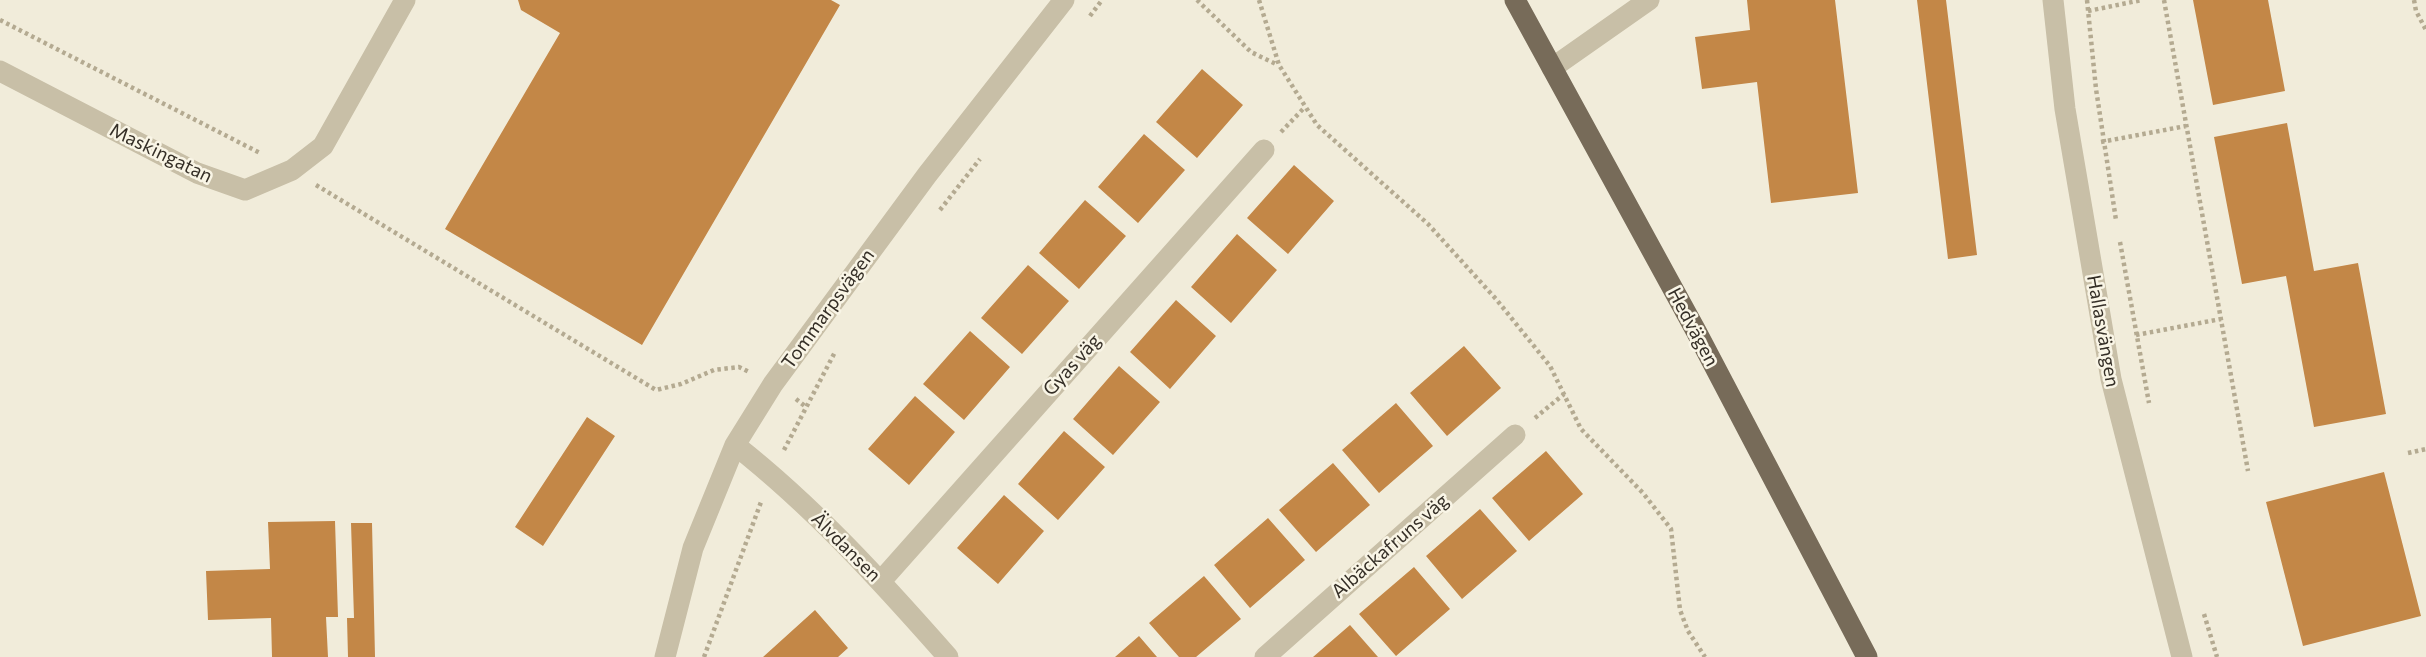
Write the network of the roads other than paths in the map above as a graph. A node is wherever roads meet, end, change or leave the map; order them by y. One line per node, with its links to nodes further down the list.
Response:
1 (405, 0): 7 (street, Maskingatan)
2 (1064, 0): 10 (street, Tommarpsvägen)
3 (1515, 0): 6 (main road, Hedvägen)
4 (1648, 0): 6 (street)
5 (2054, 7): 16 (street, Hallasvängen)
6 (1552, 68): 15 (main road, Hedvägen)
7 (0, 71)
8 (1264, 150): 11 (street, Gyas väg)
9 (1515, 435): 14 (street, Albäckafruns väg)
10 (735, 445): 11 (street, Älvdansen); 12 (street, Tommarpsvägen)
11 (881, 581): 13 (street, Älvdansen)
12 (665, 657)
13 (948, 657)
14 (1265, 657)
15 (1867, 657)
16 (2182, 657)

